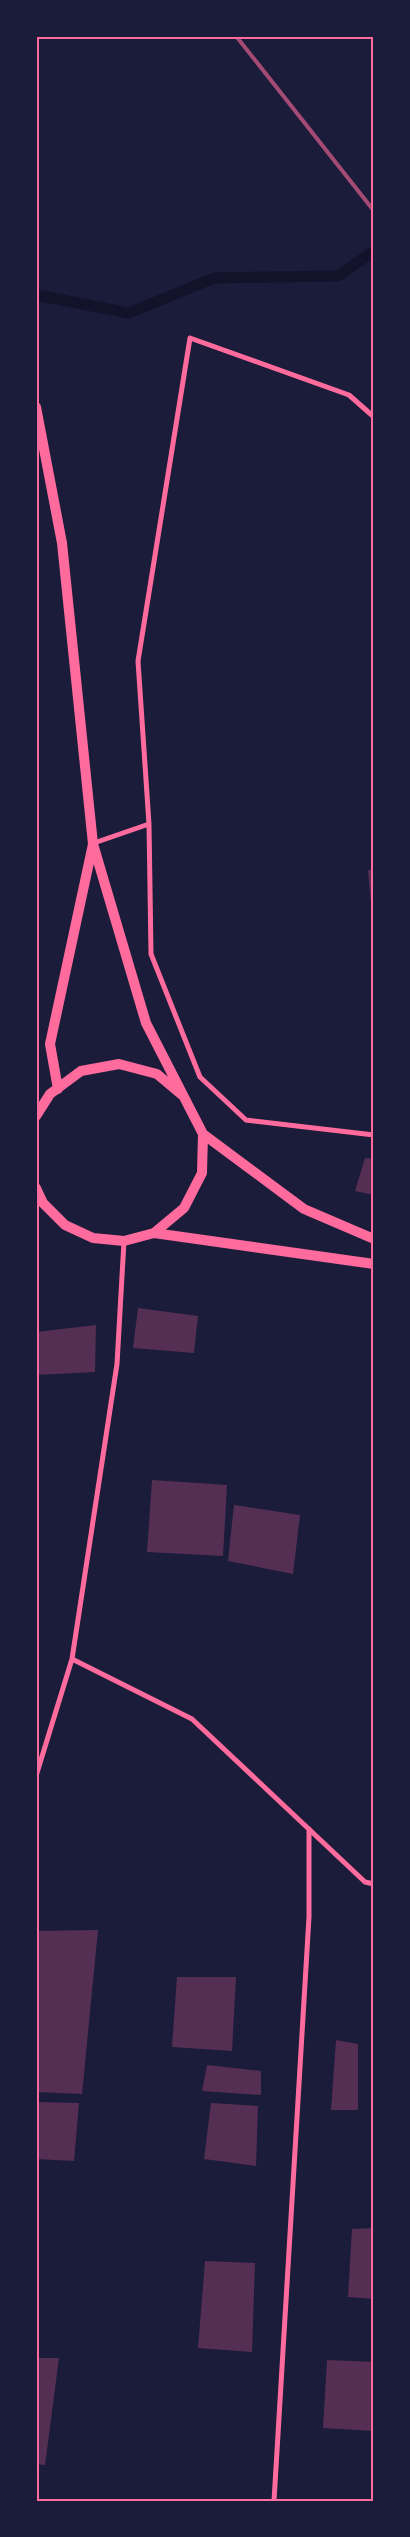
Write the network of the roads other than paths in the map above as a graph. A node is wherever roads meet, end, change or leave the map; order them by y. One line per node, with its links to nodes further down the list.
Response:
1 (36, 407): 4 (main road)
2 (374, 417): 3 (street)
3 (149, 824): 4 (street); 10 (street)
4 (93, 844): 5 (main road); 6 (main road)
5 (58, 1089): 6 (main road); 7 (main road)
6 (186, 1099): 9 (main road)
7 (40, 1106): 8 (main road)
8 (36, 1116)
9 (202, 1134): 13 (main road); 14 (main road)
10 (374, 1134)
11 (36, 1188): 12 (main road)
12 (39, 1204): 15 (main road)
13 (154, 1233): 15 (main road); 16 (main road)
14 (374, 1238)
15 (124, 1241): 17 (street)
16 (374, 1264)
17 (72, 1659): 18 (street); 19 (street)
18 (36, 1776)
19 (309, 1829): 20 (street); 21 (street)
20 (374, 1884)
21 (274, 2501)

